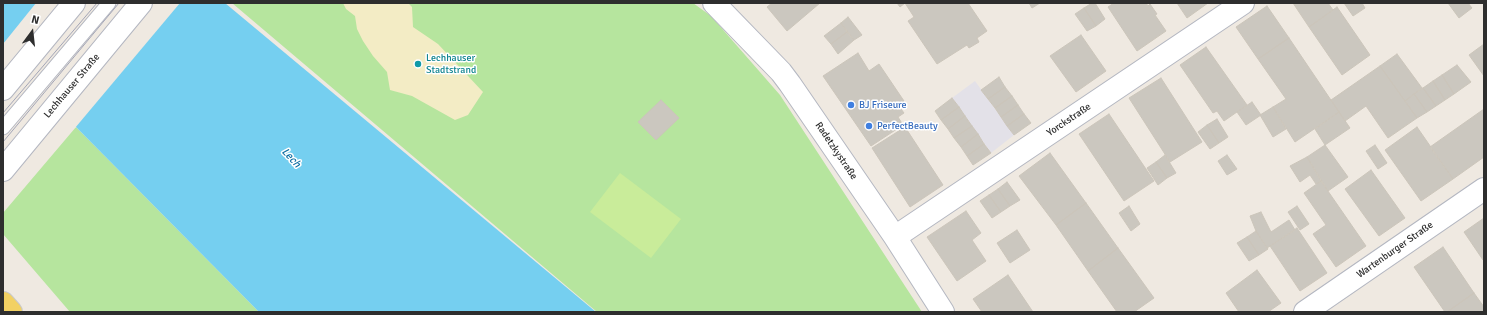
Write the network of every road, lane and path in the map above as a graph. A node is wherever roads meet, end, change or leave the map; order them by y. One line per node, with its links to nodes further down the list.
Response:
1 (74, 3): 6 (street)
2 (109, 3): 7 (lane)
3 (141, 3): 8 (street, Lechhauser Straße)
4 (714, 3): 10 (street, Radetzkystraße)
5 (1243, 3): 10 (street, Yorckstraße)
6 (3, 89)
7 (3, 128)
8 (3, 170)
9 (1484, 189): 14 (street, Wartenburger Straße)
10 (895, 236): 13 (street, Radetzkystraße)
11 (3, 303): 12 (main road)
12 (11, 312)
13 (943, 312)
14 (1306, 312)

